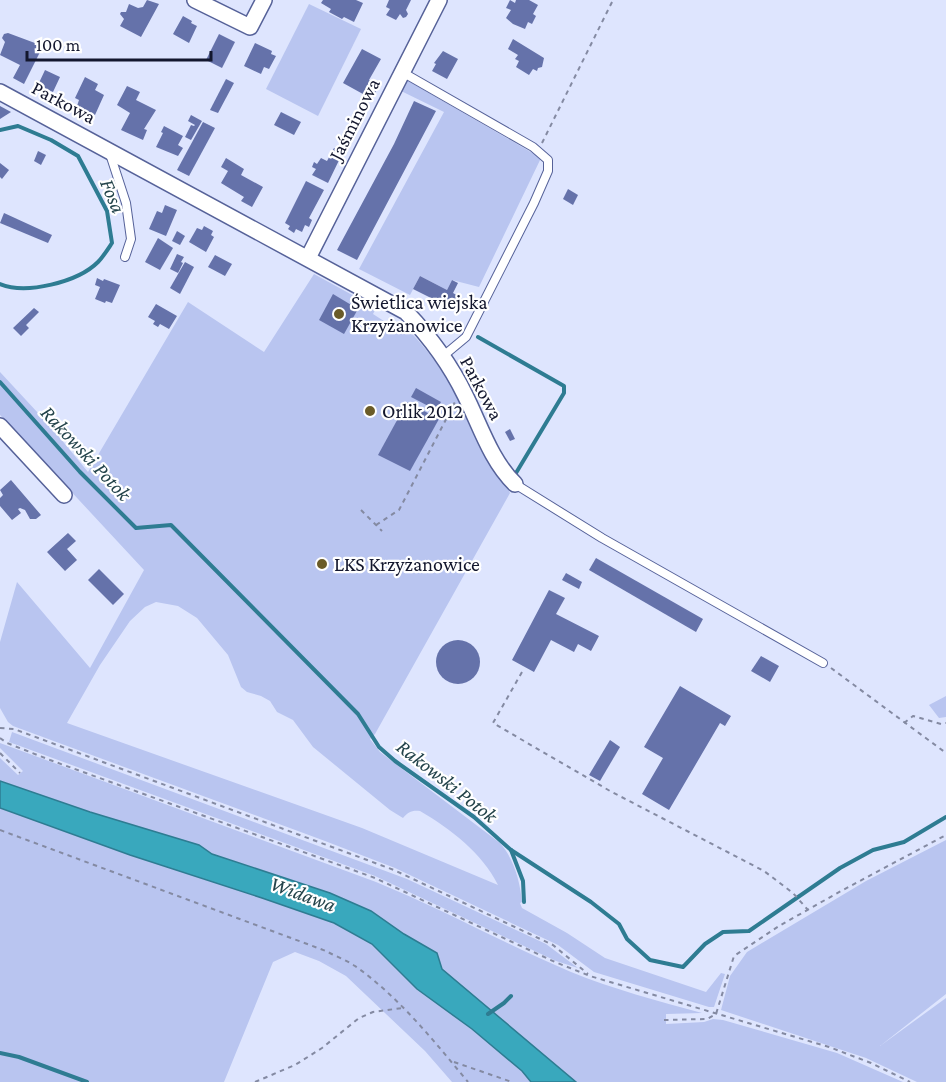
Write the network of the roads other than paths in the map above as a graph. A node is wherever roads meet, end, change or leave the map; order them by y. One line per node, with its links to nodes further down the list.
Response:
1 (195, 0): 2 (street)
2 (264, 0)
3 (439, 0): 4 (street, Jaśminowa)
4 (402, 72): 8 (street, Jaśminowa); 9 (lane)
5 (0, 92): 6 (street, Parkowa)
6 (109, 150): 7 (lane); 8 (street, Parkowa)
7 (125, 257)
8 (308, 258): 9 (street, Parkowa)
9 (442, 357): 11 (street, Parkowa)
10 (0, 426): 12 (street)
11 (515, 484): 13 (lane, Parkowa)
12 (64, 495)
13 (824, 663)

